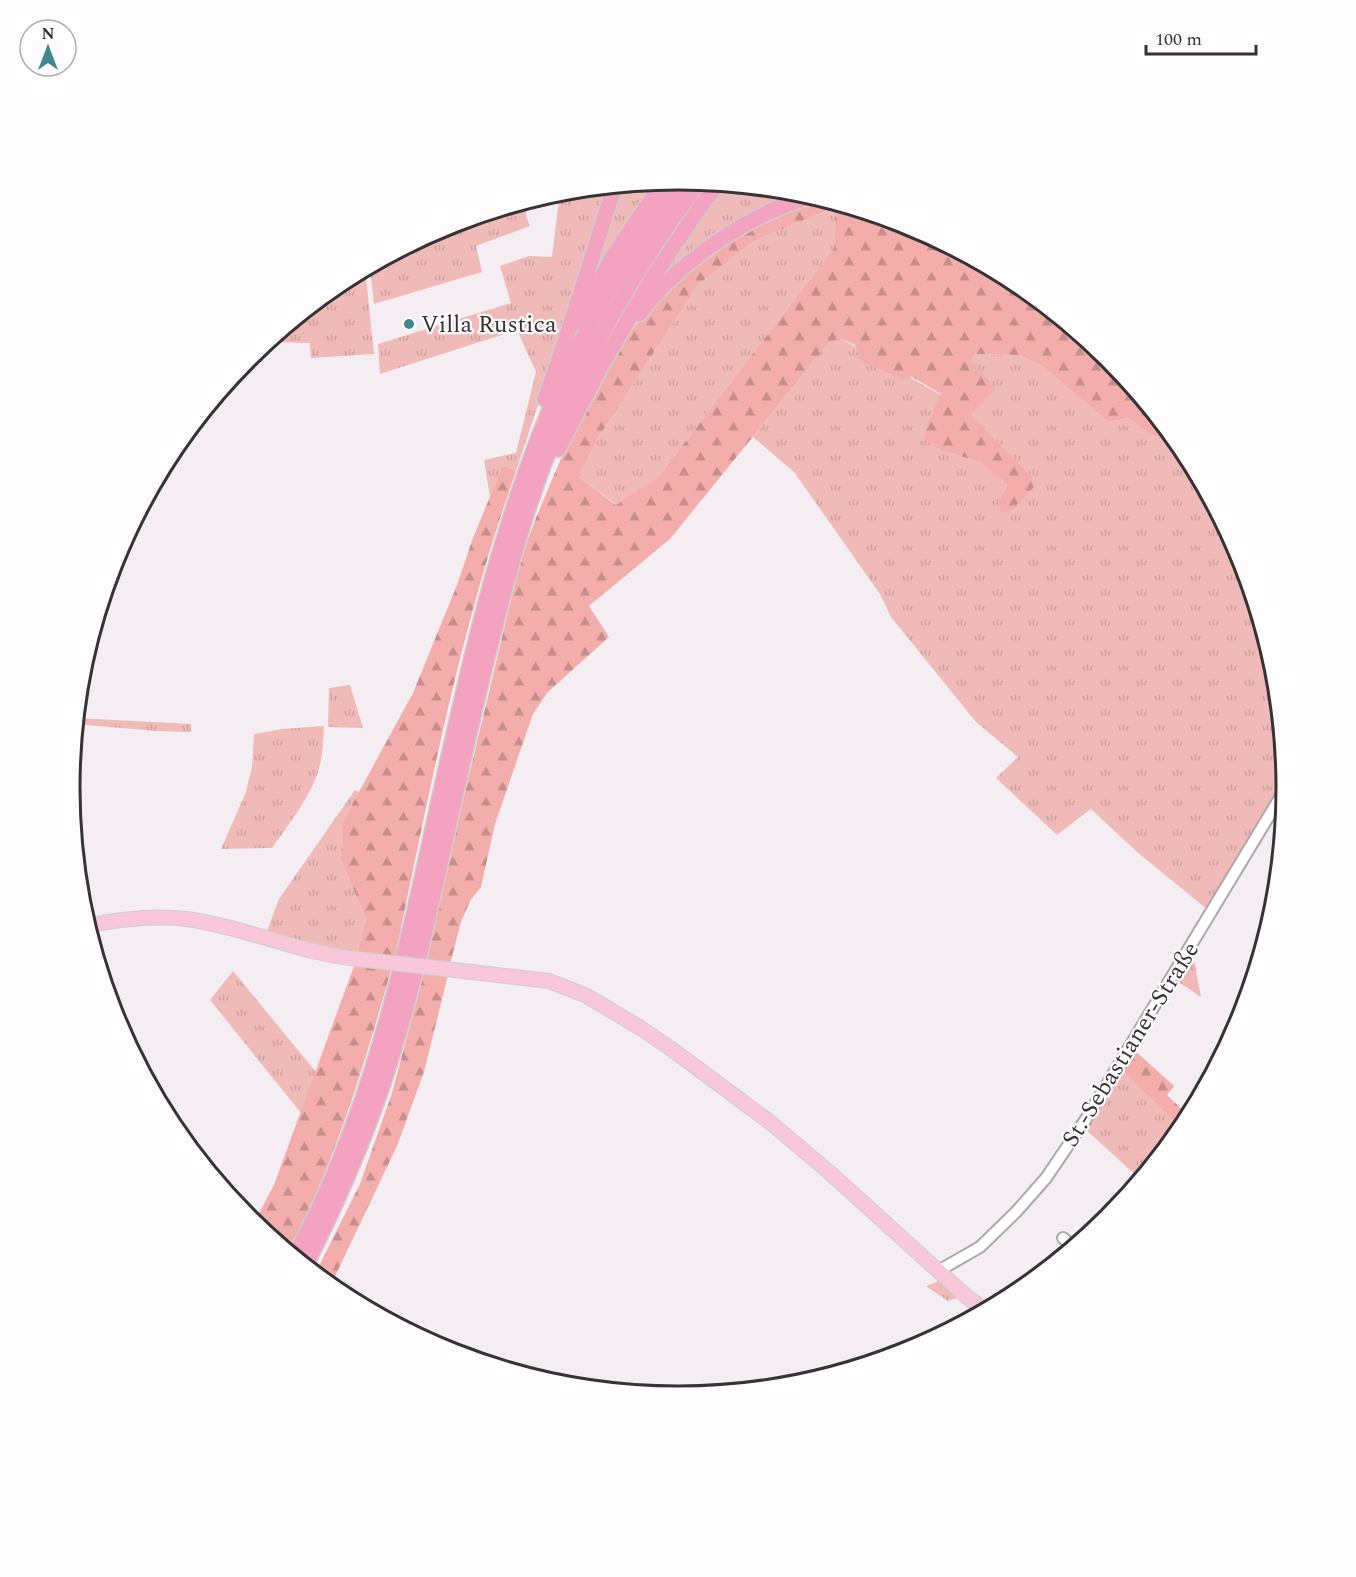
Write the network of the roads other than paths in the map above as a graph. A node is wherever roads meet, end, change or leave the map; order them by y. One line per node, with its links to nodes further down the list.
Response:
1 (676, 190): 9 (highway)
2 (693, 190): 9 (highway)
3 (658, 191): 7 (highway)
4 (713, 191): 8 (highway)
5 (612, 194): 7 (highway)
6 (796, 202): 8 (highway)
7 (564, 348): 9 (highway)
8 (599, 370): 9 (highway)
9 (534, 472): 14 (highway); 15 (highway)
10 (1276, 805): 16 (street, St.-Sebastianer-Straße)
11 (96, 924): 16 (main road, bridge)
12 (1063, 1238): 13 (street)
13 (1068, 1242)
14 (298, 1250)
15 (309, 1259)
16 (935, 1268): 17 (main road)
17 (979, 1305)

